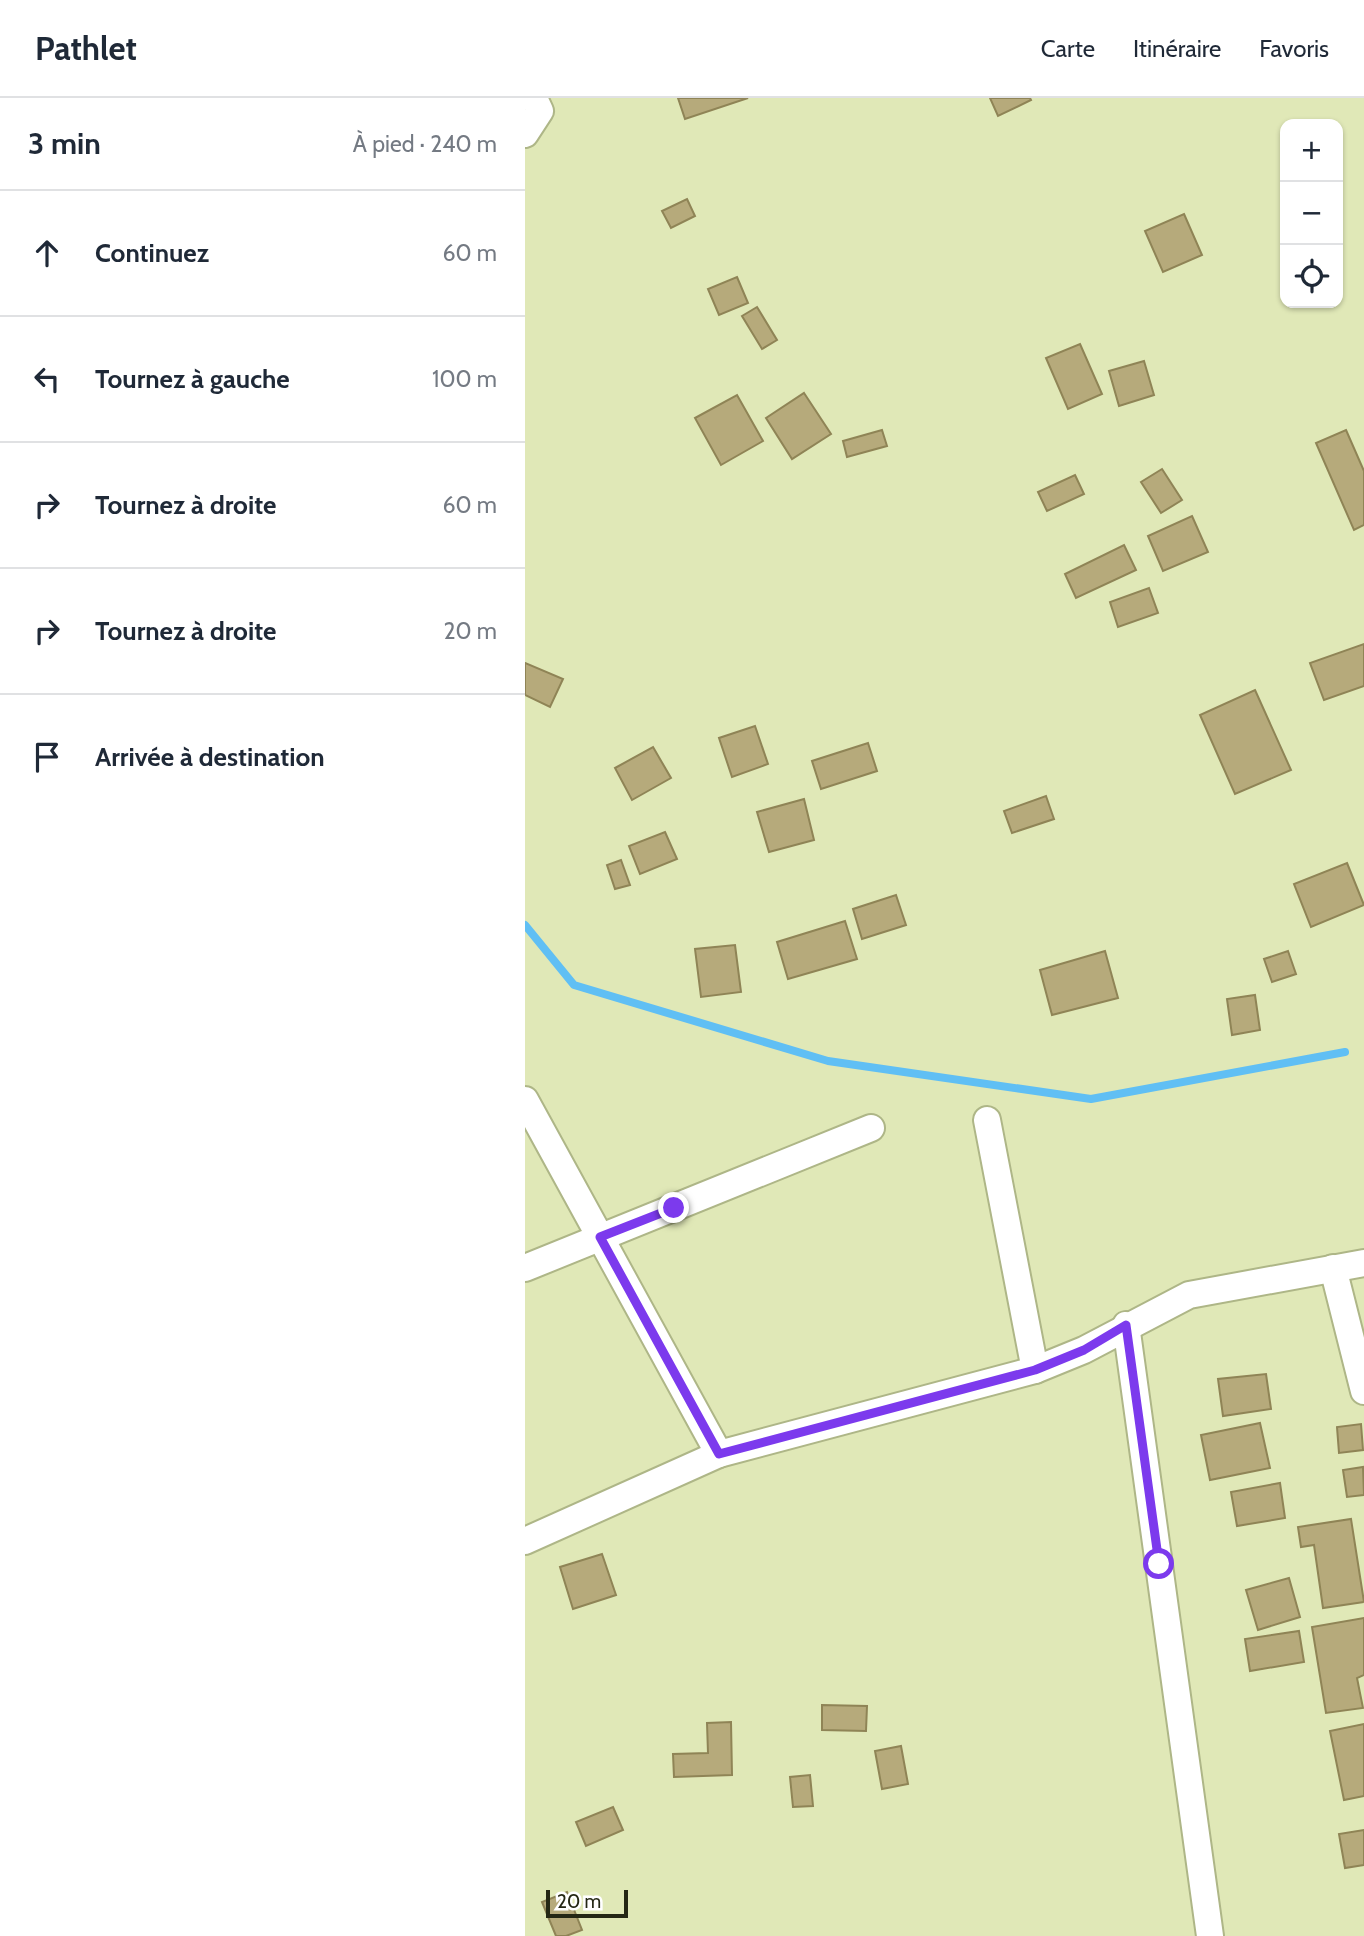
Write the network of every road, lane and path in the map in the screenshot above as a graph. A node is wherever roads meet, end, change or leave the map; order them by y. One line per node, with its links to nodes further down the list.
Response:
1 (534, 98): 2 (street)
2 (525, 134)
3 (525, 1100): 6 (street)
4 (988, 1121): 11 (street)
5 (871, 1128): 6 (street)
6 (600, 1237): 8 (street); 13 (street)
7 (1364, 1263): 9 (street)
8 (525, 1268)
9 (1333, 1268): 10 (street); 12 (street)
10 (1126, 1325): 11 (street); 15 (street)
11 (1035, 1370): 13 (street)
12 (1364, 1391)
13 (719, 1454): 14 (street)
14 (525, 1541)
15 (1210, 1936)

